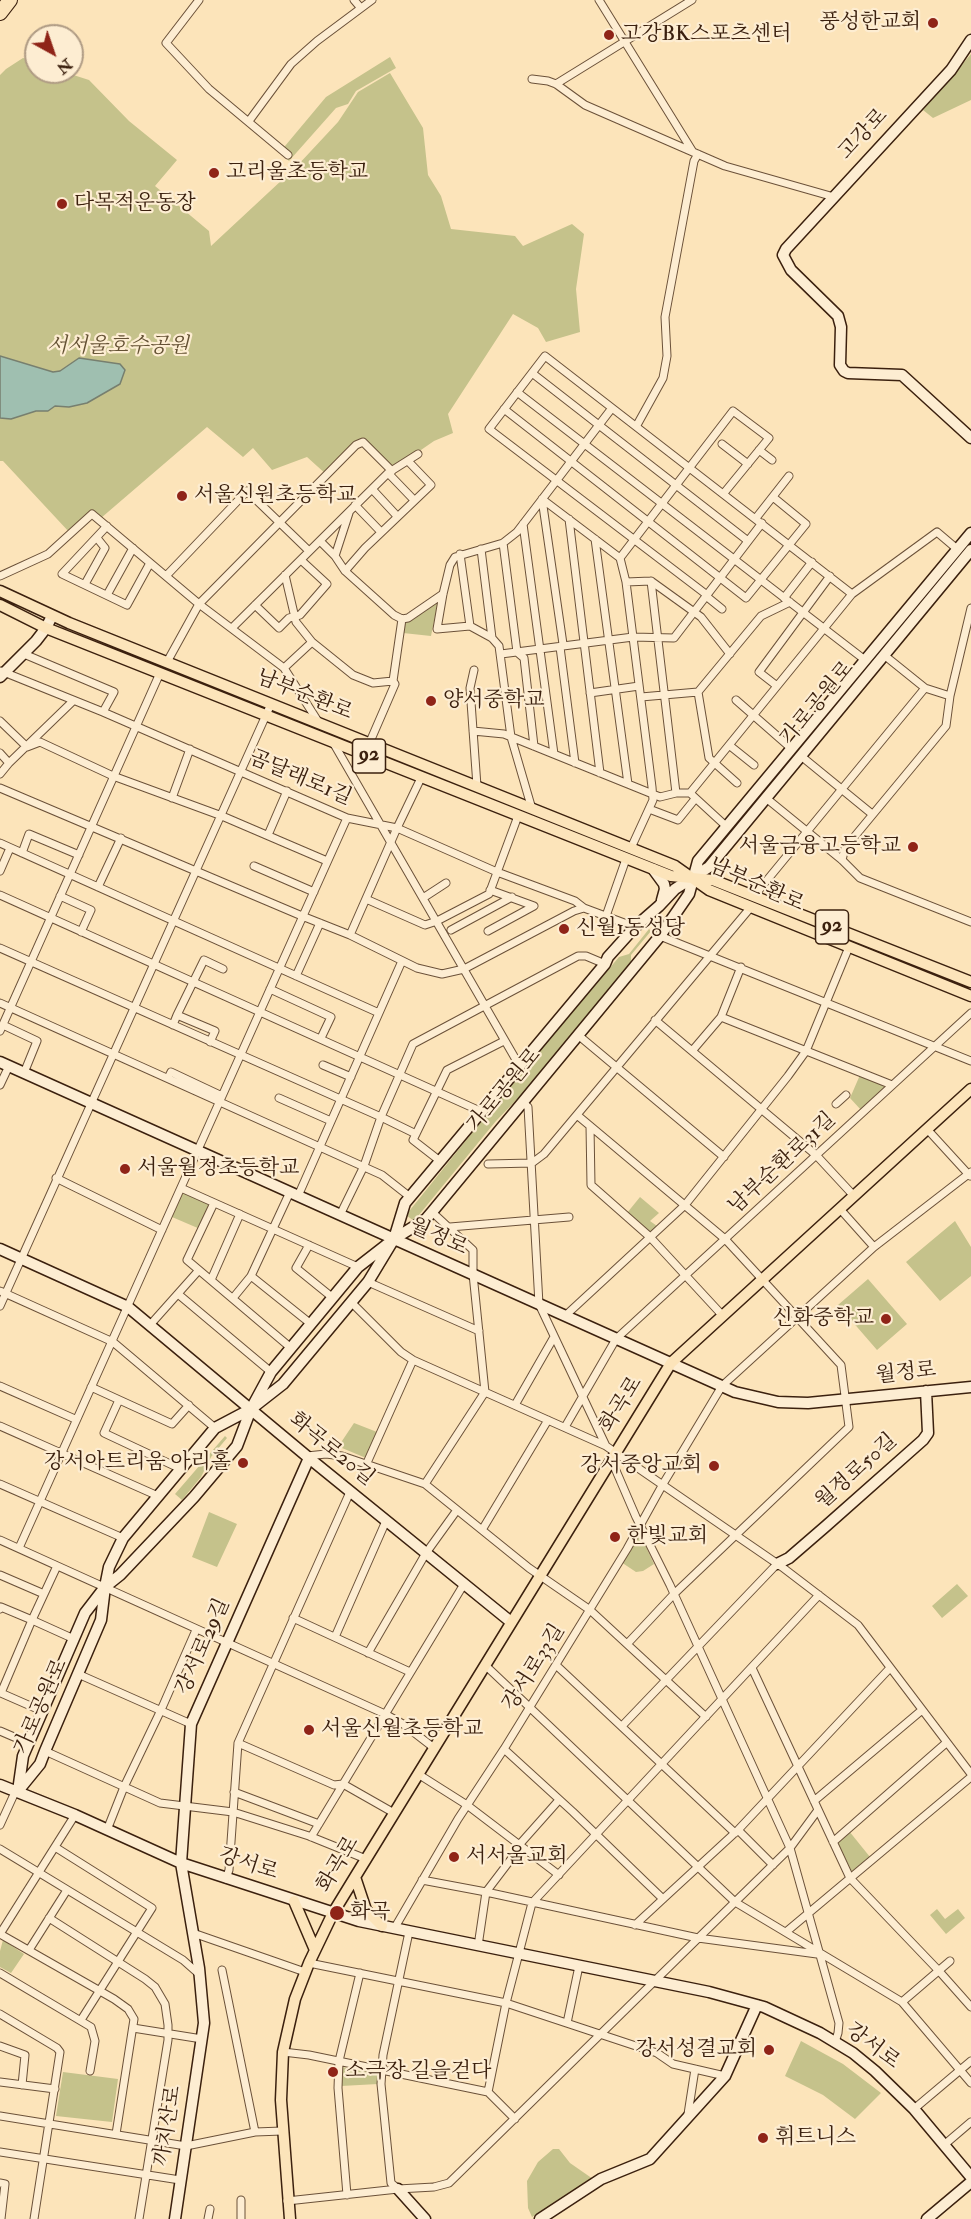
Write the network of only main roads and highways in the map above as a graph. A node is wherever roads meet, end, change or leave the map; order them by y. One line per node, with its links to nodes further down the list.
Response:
1 (10, 0): 2 (highway)
2 (0, 13)
3 (971, 40): 4 (main road, 고강로)
4 (971, 438)
5 (971, 532): 6 (main road, 가로공원로)
6 (966, 554): 14 (main road, 가로공원로); 14 (main road, 가로공원로)
7 (0, 591): 8 (main road, 남부순환로 / 92)
8 (13, 597): 9 (main road); 10 (main road, 남부순환로 / 92)
9 (0, 603): 11 (main road, 남부순환로 / 92)
10 (52, 616): 11 (main road); 13 (main road, 남부순환로 / 92)
11 (46, 628): 12 (main road); 13 (main road, 남부순환로 / 92)
12 (1, 674)
13 (269, 709): 15 (main road, 남부순환로 / 92); 15 (main road, 남부순환로 / 92)
14 (796, 753): 17 (main road, 가로공원로); 17 (main road, 가로공원로)
15 (629, 854): 16 (main road, 남부순환로 / 92); 17 (main road, 남부순환로 / 92)
16 (653, 869): 17 (main road, 남부순환로 / 92); 19 (main road)
17 (692, 879): 18 (main road, 남부순환로 / 92); 19 (main road, 가로공원로); 25 (main road, 가로공원로)
18 (752, 902): 20 (main road, 남부순환로 / 92); 21 (main road, 남부순환로 / 92)
19 (659, 906): 24 (main road, 가로공원로)
20 (971, 982)
21 (971, 996)
22 (4, 1064): 26 (main road, 월정로)
23 (971, 1089): 30 (main road, 화곡로)
24 (408, 1200): 25 (main road); 26 (main road, 가로공원로)
25 (429, 1215): 26 (main road, 가로공원로)
26 (394, 1239): 28 (main road, 가로공원로); 29 (main road, 가로공원로); 30 (main road, 월정로)
27 (0, 1249): 35 (main road, 화곡로20길)
28 (358, 1267): 29 (main road); 31 (main road, 가로공원로)
29 (368, 1282): 32 (main road, 가로공원로)
30 (671, 1363): 34 (main road, 월정로); 39 (main road, 화곡로)
31 (271, 1372): 32 (main road); 35 (main road, 가로공원로)
32 (283, 1384): 35 (main road, 가로공원로)
33 (971, 1387): 34 (main road, 월정로)
34 (926, 1391): 37 (main road, 월정로50길)
35 (251, 1409): 36 (main road, 화곡로20길); 38 (main road, 가로공원로); 38 (main road, 가로공원로)
36 (308, 1457): 39 (main road, 화곡로20길); 42 (main road, 강서로29길)
37 (777, 1564)
38 (105, 1587): 41 (main road, 가로공원로); 41 (main road, 가로공원로)
39 (511, 1622): 43 (main road, 화곡로)
40 (0, 1783): 41 (main road, 강서로)
41 (17, 1791): 42 (main road, 강서로)
42 (181, 1863): 44 (main road, 강서로); 52 (main road, 까치산로)
43 (355, 1877): 45 (main road, 화곡로); 46 (main road)
44 (294, 1901): 45 (main road, 강서로); 47 (main road)
45 (333, 1913): 46 (main road, 강서로); 47 (main road, 화곡로)
46 (382, 1926): 48 (main road, 강서로)
47 (315, 1950): 53 (main road, 화곡로)
48 (757, 2005): 49 (main road, 강서로); 55 (main road)
49 (971, 2177)
50 (971, 2182): 56 (main road)
51 (398, 2189): 54 (main road)
52 (175, 2219)
53 (290, 2219)
54 (425, 2219)
55 (540, 2219)
56 (927, 2219)

